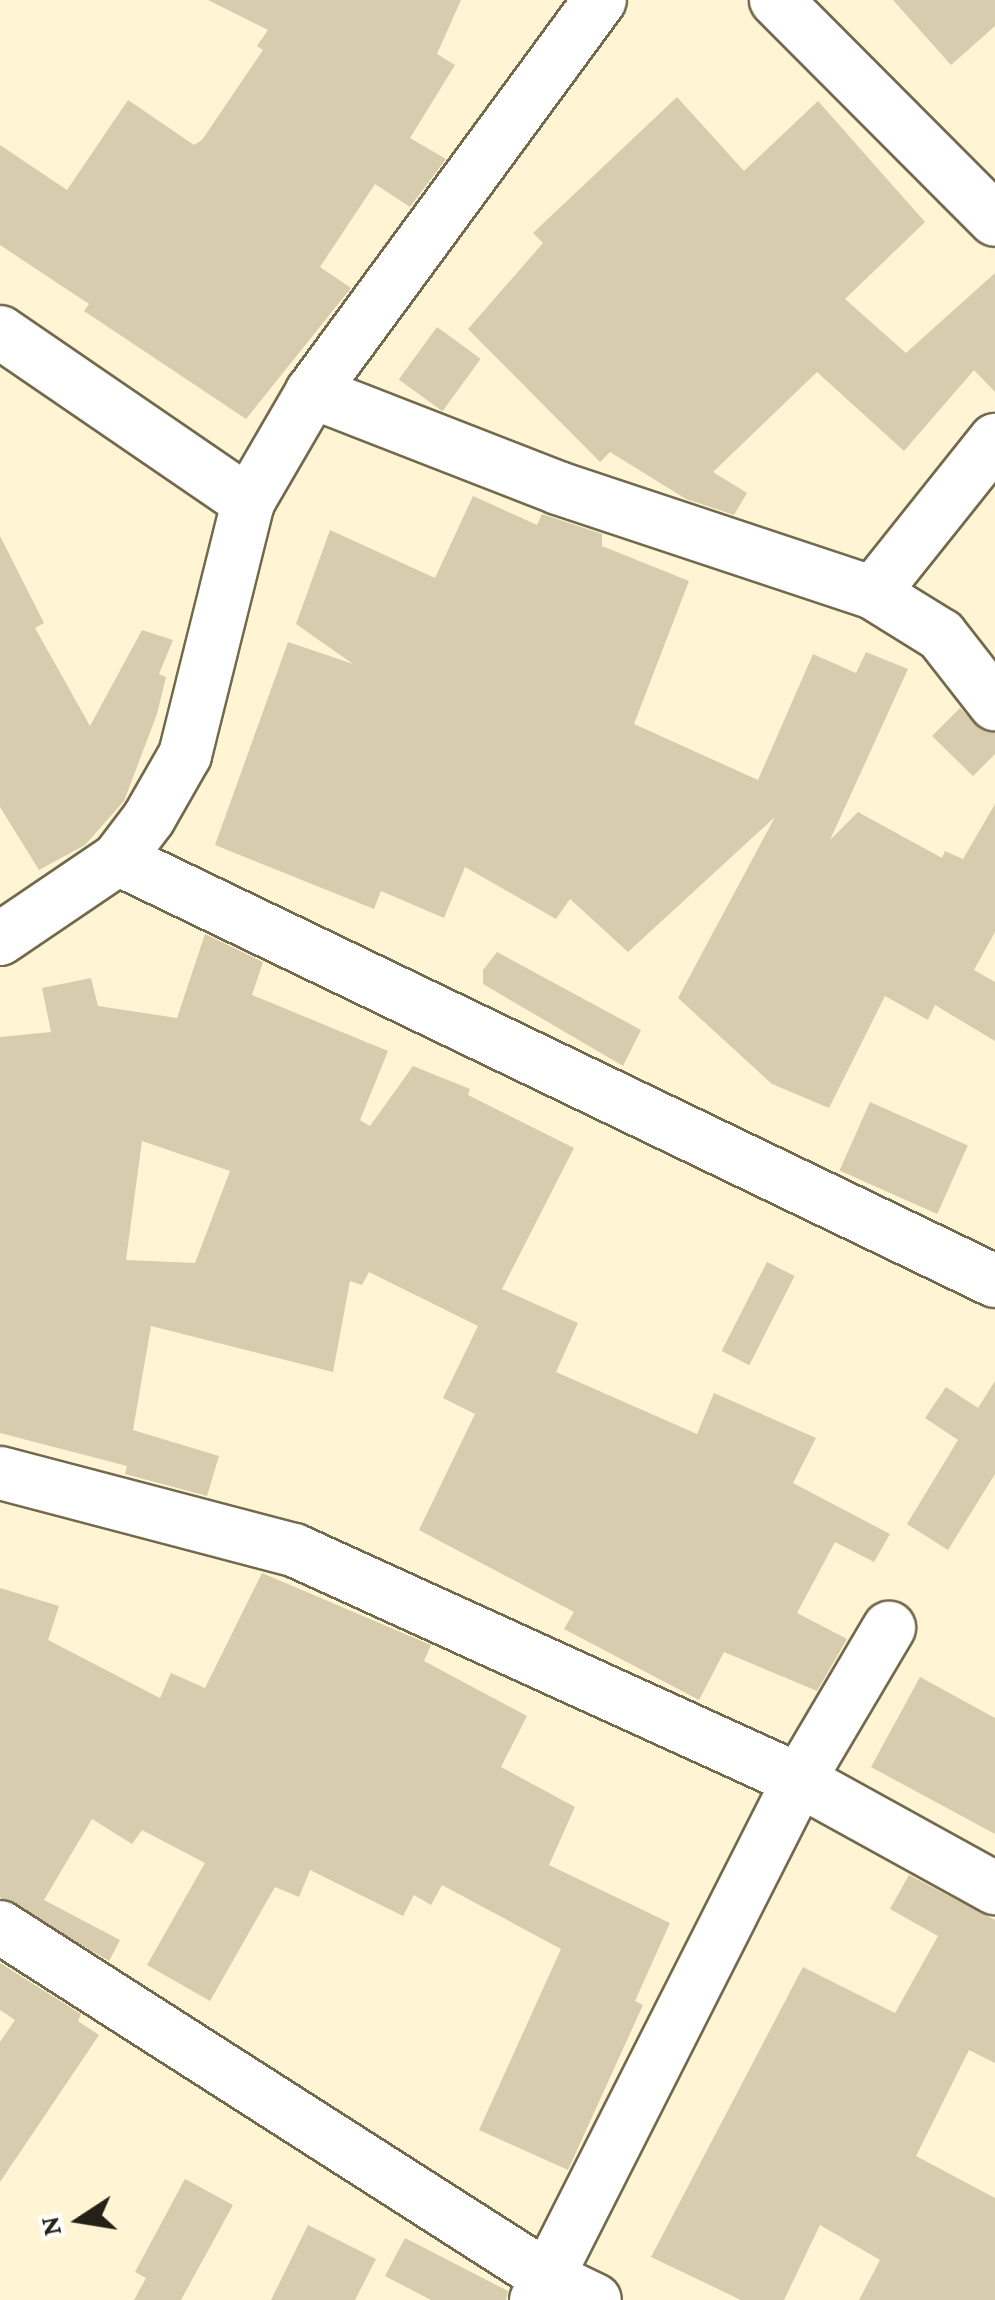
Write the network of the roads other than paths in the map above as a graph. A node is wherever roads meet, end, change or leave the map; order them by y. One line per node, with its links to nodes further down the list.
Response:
1 (600, 0): 5 (street)
2 (776, 0): 3 (street)
3 (995, 220)
4 (0, 332): 7 (street)
5 (312, 392): 7 (street); 8 (street)
6 (995, 440): 8 (street)
7 (248, 502): 10 (street)
8 (873, 593): 9 (street)
9 (995, 704)
10 (118, 859): 11 (street); 12 (street)
11 (0, 939)
12 (995, 1281)
13 (0, 1473): 15 (street)
14 (889, 1628): 15 (street)
15 (799, 1780): 16 (street); 18 (street)
16 (995, 1888)
17 (0, 1927): 18 (street)
18 (542, 2289): 19 (street)
19 (594, 2300)

